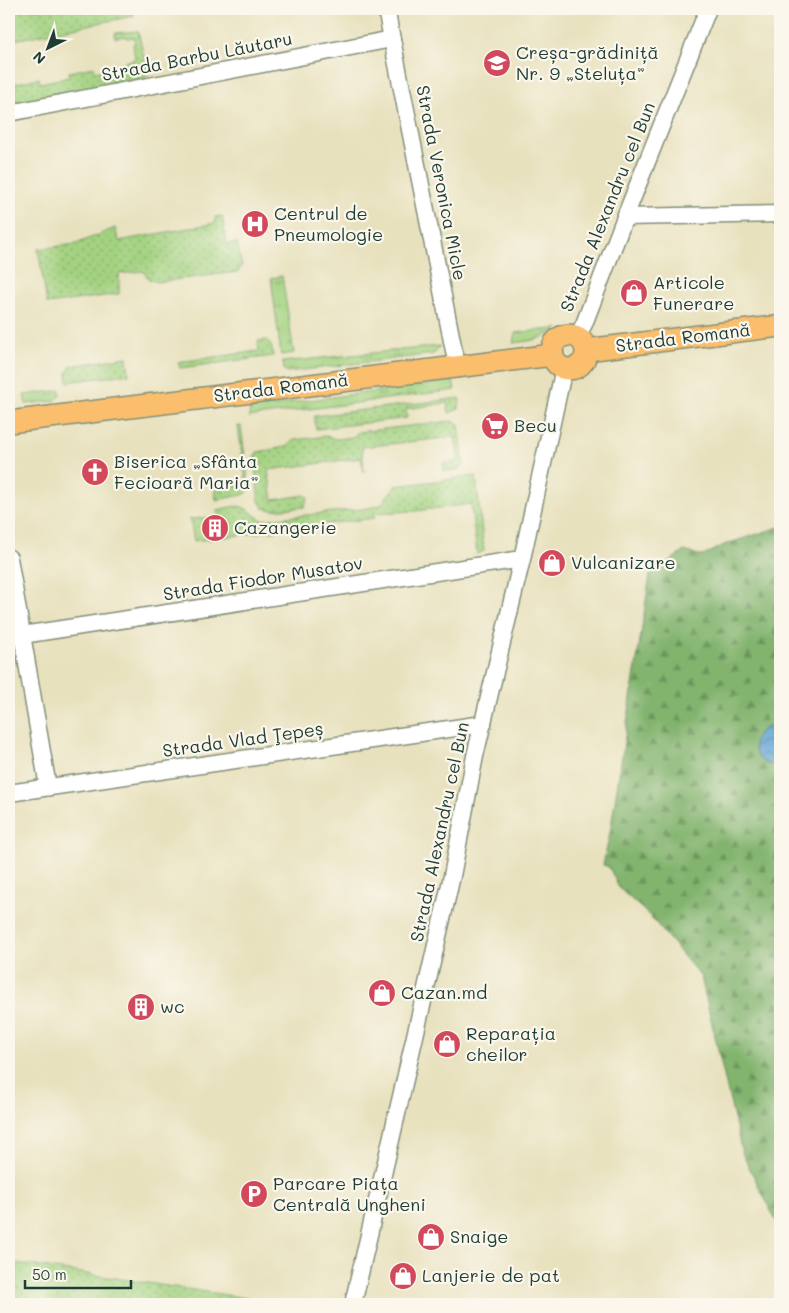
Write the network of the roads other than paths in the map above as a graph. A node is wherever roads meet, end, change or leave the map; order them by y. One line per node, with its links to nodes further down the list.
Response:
1 (386, 9): 3 (street, Strada Veronica Micle)
2 (708, 9): 6 (street, Strada Alexandru cel Bun)
3 (392, 39): 4 (street, Strada Barbu Lăutaru); 10 (street, Strada Veronica Micle)
4 (9, 113)
5 (780, 214): 6 (street)
6 (625, 217): 8 (street, Strada Alexandru cel Bun)
7 (780, 326): 8 (main road, Strada Romană)
8 (582, 343): 9 (main road); 9 (main road)
9 (558, 361): 10 (main road, Strada Romană); 13 (street, Strada Alexandru cel Bun)
10 (457, 366): 11 (main road, Strada Romană)
11 (9, 422)
12 (9, 558): 14 (street)
13 (522, 559): 14 (street, Strada Fiodor Musatov); 15 (street, Strada Alexandru cel Bun)
14 (16, 636): 16 (street)
15 (483, 724): 16 (street, Strada Vlad Ţepeș); 18 (street, Strada Alexandru cel Bun)
16 (48, 787): 17 (street, Strada Vlad Ţepeș)
17 (9, 794)
18 (353, 1304)

